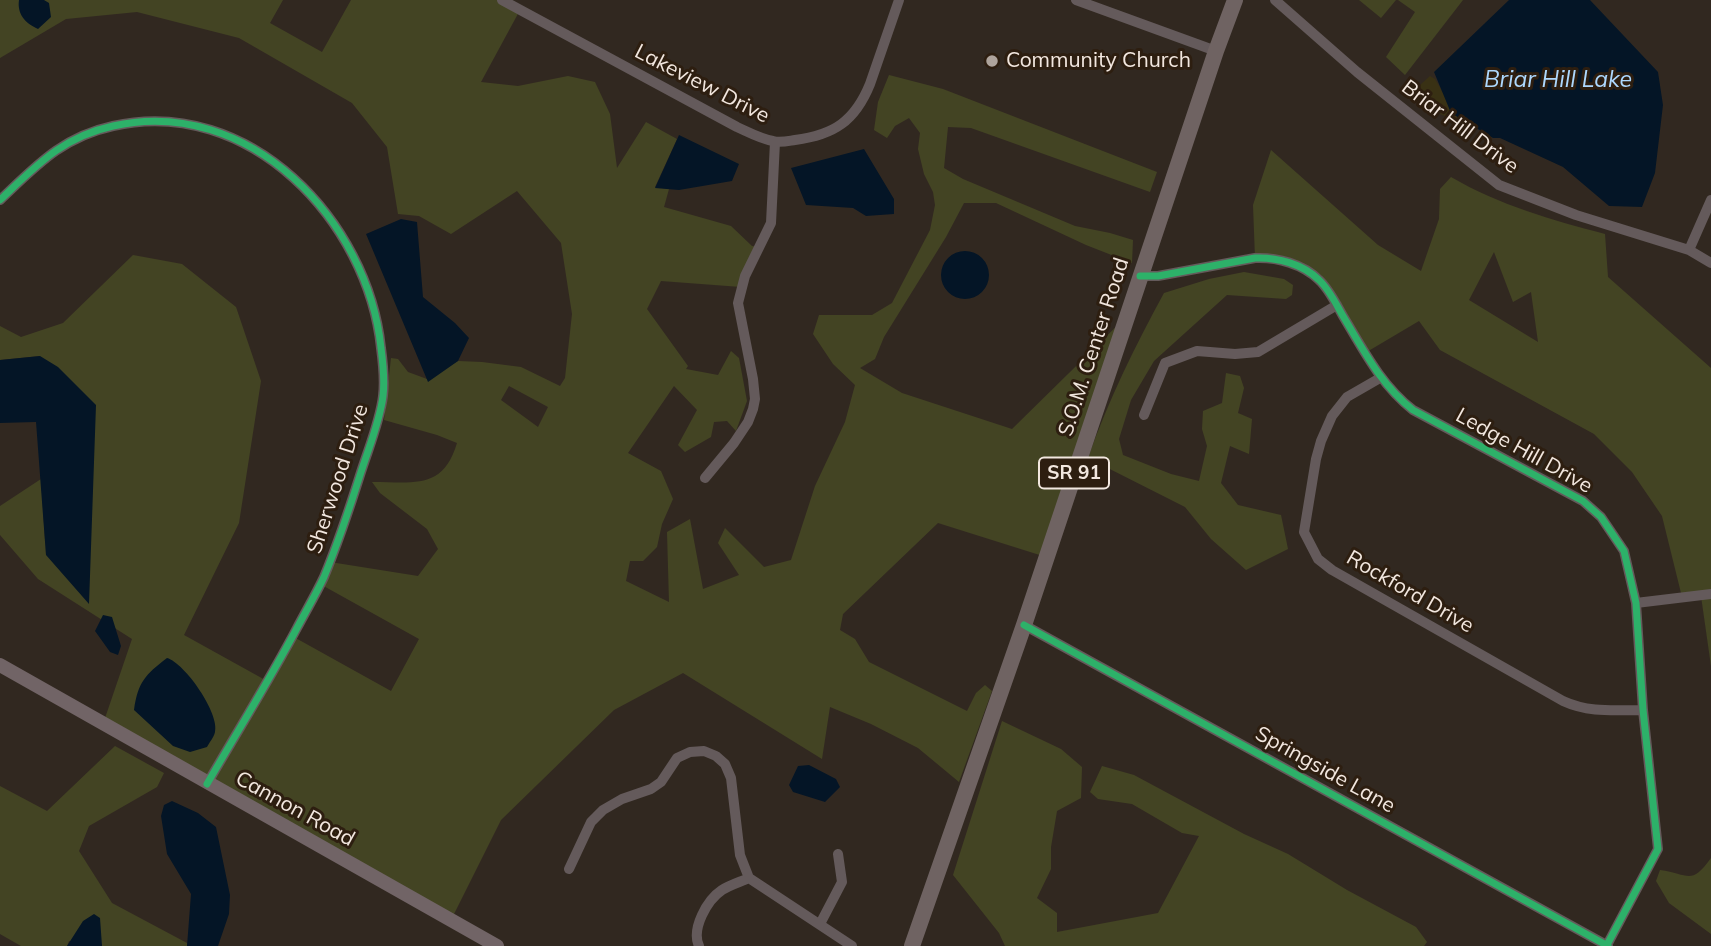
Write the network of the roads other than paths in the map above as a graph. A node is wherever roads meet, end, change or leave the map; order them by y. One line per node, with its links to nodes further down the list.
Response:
1 (502, 0): 7 (street, Lakeview Drive)
2 (899, 0): 7 (street, Lakeview Drive)
3 (1076, 0): 6 (street)
4 (1236, 0): 6 (main road, S.O.M. Center Road / SR 91)
5 (1275, 0): 10 (street, Briar Hill Drive)
6 (1216, 51): 12 (main road, S.O.M. Center Road / SR 91)
7 (775, 142): 16 (street)
8 (0, 200): 22 (street, Sherwood Drive)
9 (1711, 200): 10 (street)
10 (1689, 250): 11 (street, Briar Hill Drive)
11 (1711, 263)
12 (1140, 276): 13 (street, Ledge Hill Drive); 19 (main road, S.O.M. Center Road / SR 91)
13 (1337, 305): 14 (street, Ledge Hill Drive); 15 (street)
14 (1380, 378): 18 (street, Ledge Hill Drive); 21 (street, Rockford Drive)
15 (1144, 415)
16 (705, 478)
17 (1711, 594): 18 (street)
18 (1636, 603): 21 (street, Ledge Hill Drive)
19 (1024, 625): 30 (main road, S.O.M. Center Road / SR 91); 31 (street, Springside Lane)
20 (0, 665): 22 (main road, Cannon Road)
21 (1643, 710): 31 (street, Ledge Hill Drive)
22 (206, 784): 27 (main road, Cannon Road)
23 (838, 853): 26 (street)
24 (569, 869): 25 (street)
25 (749, 878): 26 (street); 28 (street)
26 (820, 924): 29 (street)
27 (497, 946)
28 (698, 946)
29 (852, 946)
30 (912, 946)
31 (1608, 946)

